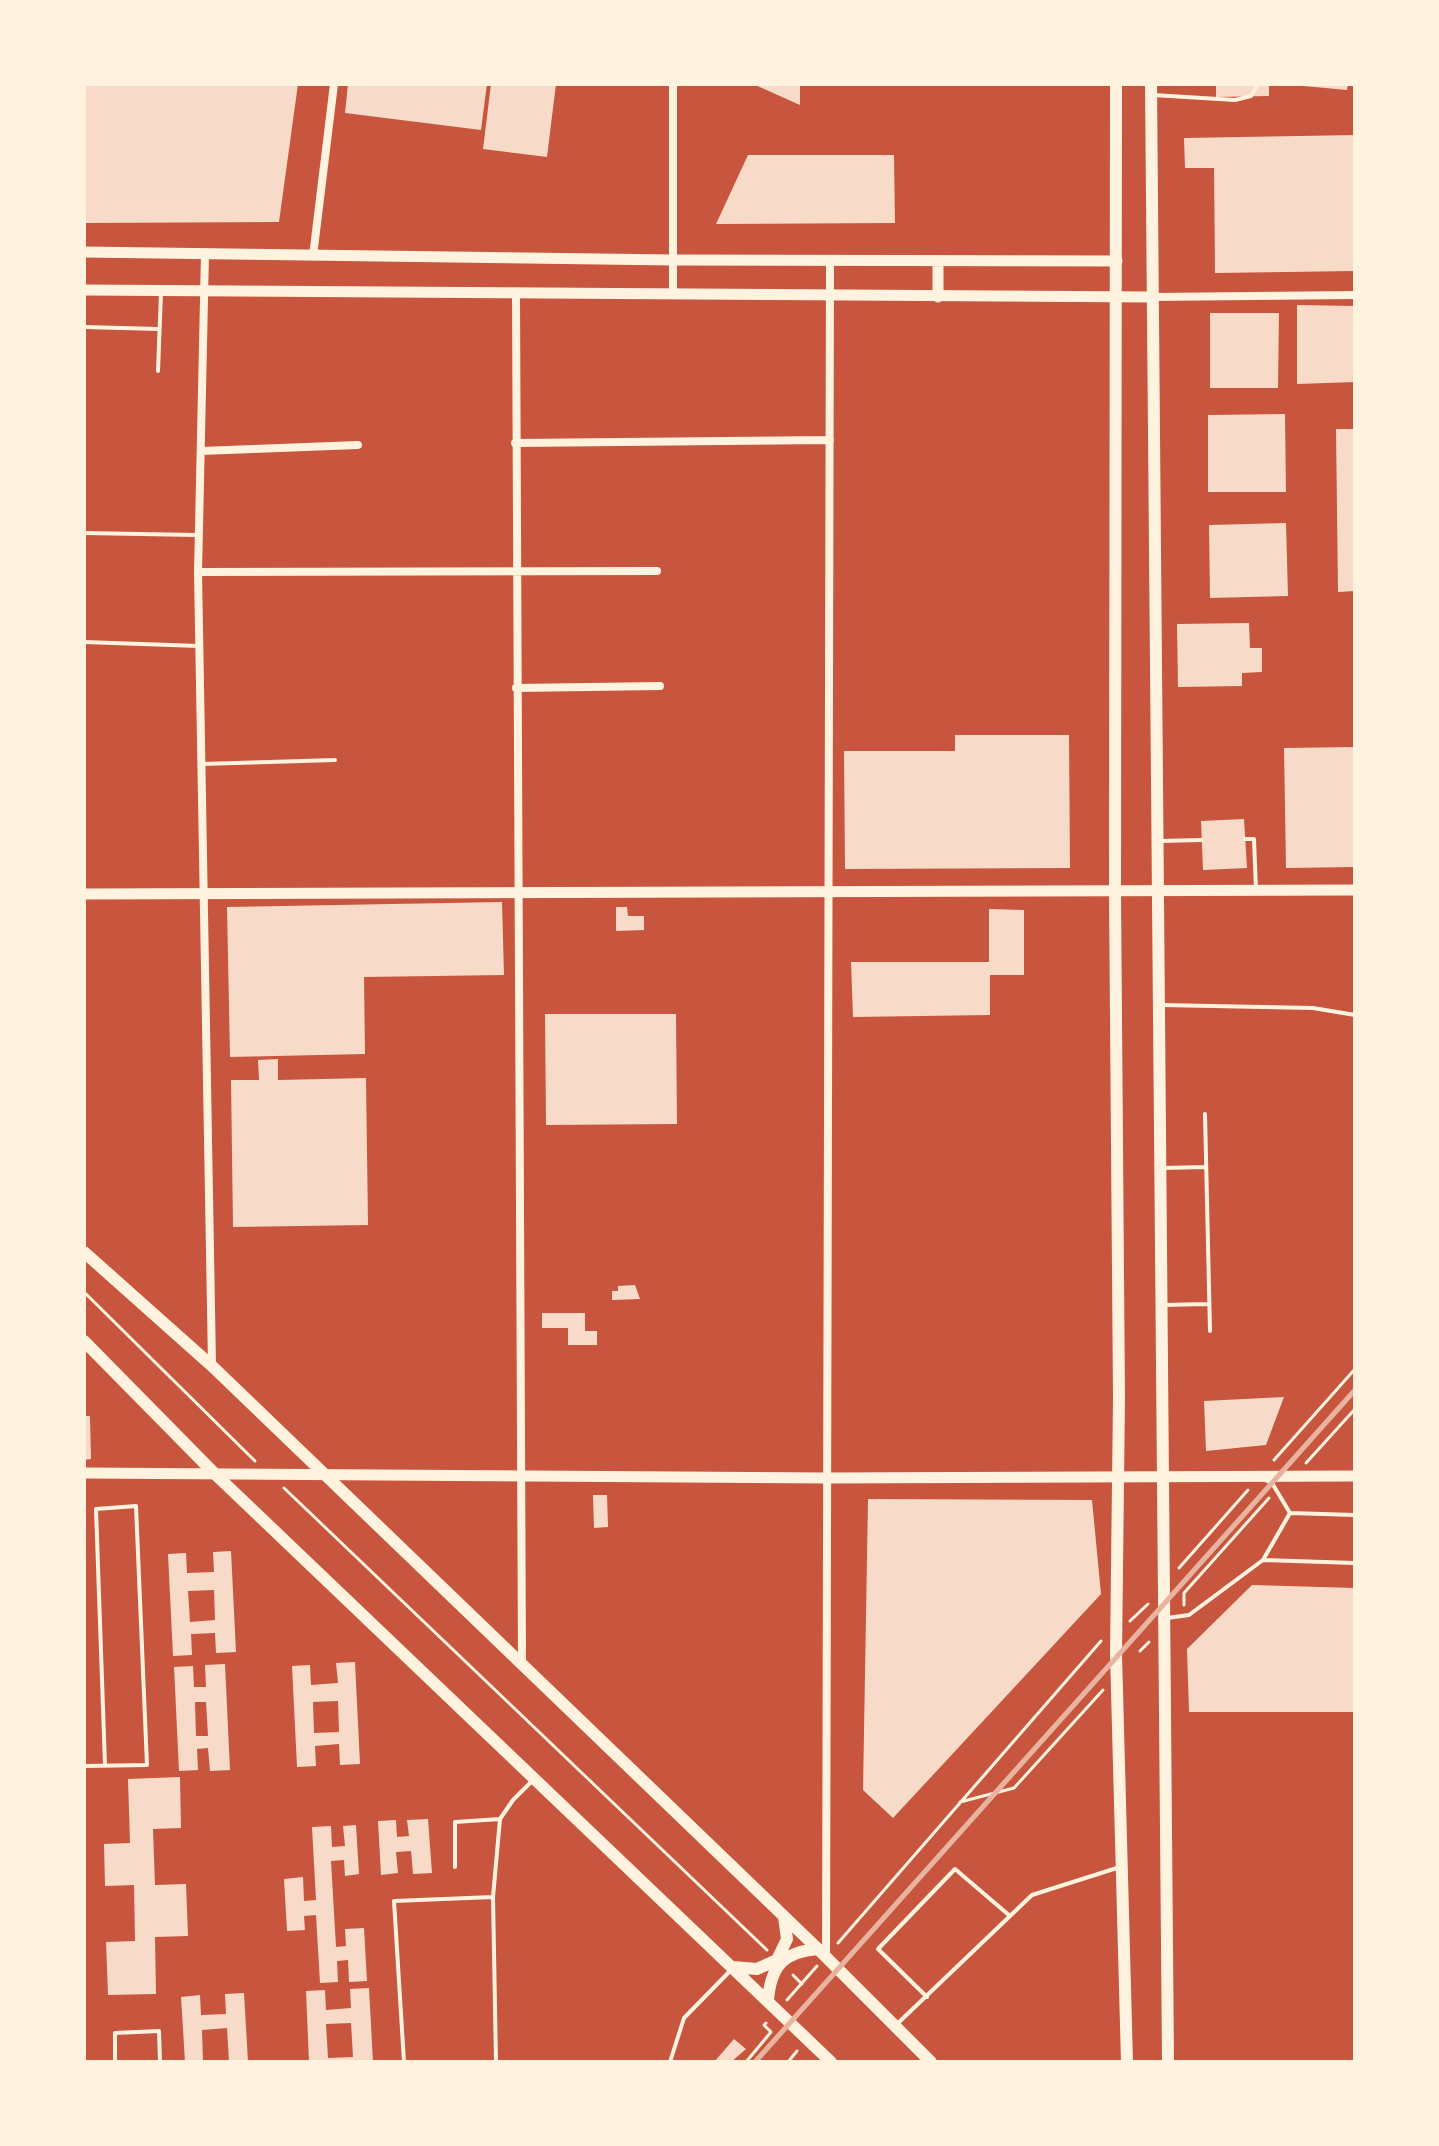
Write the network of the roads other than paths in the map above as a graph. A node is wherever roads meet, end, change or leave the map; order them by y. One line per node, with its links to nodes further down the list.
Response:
1 (334, 84): 8 (street)
2 (673, 84): 9 (street)
3 (1116, 84): 12 (main road)
4 (1258, 84): 5 (lane)
5 (1151, 90): 22 (main road)
6 (84, 252): 7 (street)
7 (205, 254): 8 (street); 15 (street)
8 (313, 256): 9 (street)
9 (673, 260): 10 (street); 17 (street)
10 (830, 261): 11 (street); 19 (street)
11 (938, 261): 12 (street); 20 (street)
12 (1117, 261): 21 (main road)
13 (84, 290): 14 (street)
14 (161, 291): 15 (street); 24 (lane)
15 (205, 291): 16 (street); 29 (street)
16 (516, 295): 17 (street); 27 (street)
17 (673, 295): 19 (street)
18 (1355, 295): 22 (street)
19 (830, 297): 20 (street); 26 (street)
20 (938, 297): 21 (street)
21 (1117, 297): 22 (street); 47 (main road)
22 (1151, 297): 43 (main road)
23 (84, 327): 24 (lane)
24 (159, 329): 25 (lane)
25 (158, 371)
26 (830, 440): 27 (street); 46 (street)
27 (515, 443): 32 (street)
28 (358, 445): 29 (street)
29 (201, 451): 31 (street)
30 (84, 533): 31 (lane)
31 (199, 535): 34 (street)
32 (515, 571): 33 (street); 34 (street); 38 (street)
33 (657, 571)
34 (198, 572): 36 (street)
35 (84, 642): 36 (lane)
36 (199, 646): 40 (street)
37 (660, 686): 38 (street)
38 (516, 688): 45 (street)
39 (335, 760): 40 (lane)
40 (200, 764): 51 (street)
41 (1245, 839): 49 (lane)
42 (1201, 840): 43 (lane)
43 (1160, 841): 48 (main road)
44 (1355, 890): 49 (street)
45 (519, 891): 46 (street); 51 (street); 66 (street)
46 (829, 892): 47 (street); 68 (street)
47 (1115, 892): 48 (street); 69 (main road)
48 (1161, 892): 49 (street); 52 (main road)
49 (1256, 892)
50 (84, 894): 51 (street)
51 (202, 894): 62 (street)
52 (1160, 1005): 53 (lane); 56 (main road)
53 (1355, 1015)
54 (1205, 1114): 55 (lane)
55 (1206, 1167): 56 (lane); 58 (lane)
56 (1160, 1168): 59 (main road)
57 (84, 1252): 62 (main road)
58 (1208, 1304): 59 (lane); 60 (lane)
59 (1160, 1305): 70 (main road)
60 (1210, 1331)
61 (84, 1341): 64 (main road)
62 (212, 1366): 65 (main road)
63 (84, 1473): 64 (street)
64 (215, 1474): 65 (street); 80 (main road)
65 (324, 1474): 66 (street); 77 (main road)
66 (524, 1474): 68 (street); 77 (street)
67 (1355, 1476): 71 (street)
68 (827, 1478): 69 (street); 87 (street)
69 (1118, 1478): 70 (street); 83 (main road)
70 (1165, 1478): 71 (street); 76 (main road)
71 (1259, 1478): 72 (lane)
72 (1290, 1513): 73 (lane); 74 (lane)
73 (1355, 1515)
74 (1263, 1560): 75 (lane); 76 (lane)
75 (1355, 1563)
76 (1166, 1618): 102 (main road)
77 (522, 1663): 86 (main road)
78 (105, 1765): 78 (lane); 79 (lane)
79 (84, 1766)
80 (535, 1778): 81 (lane); 89 (main road)
81 (500, 1819): 82 (lane); 84 (lane)
82 (455, 1867)
83 (1121, 1867): 85 (lane); 101 (main road)
84 (493, 1897): 95 (lane); 96 (lane)
85 (1010, 1916): 90 (lane); 90 (lane)
86 (784, 1917): 87 (main road); 88 (main road)
87 (822, 1953): 88 (main road); 92 (main road)
88 (778, 1961): 89 (main road); 91 (main road)
89 (733, 1967): 91 (main road); 97 (lane)
90 (927, 1997): 92 (lane)
91 (768, 2000): 98 (main road)
92 (896, 2025): 99 (main road)
93 (115, 2062): 94 (lane)
94 (160, 2062)
95 (404, 2062)
96 (496, 2062)
97 (670, 2062)
98 (831, 2062)
99 (930, 2062): 100 (street)
100 (941, 2062)
101 (1127, 2062)
102 (1168, 2062)

